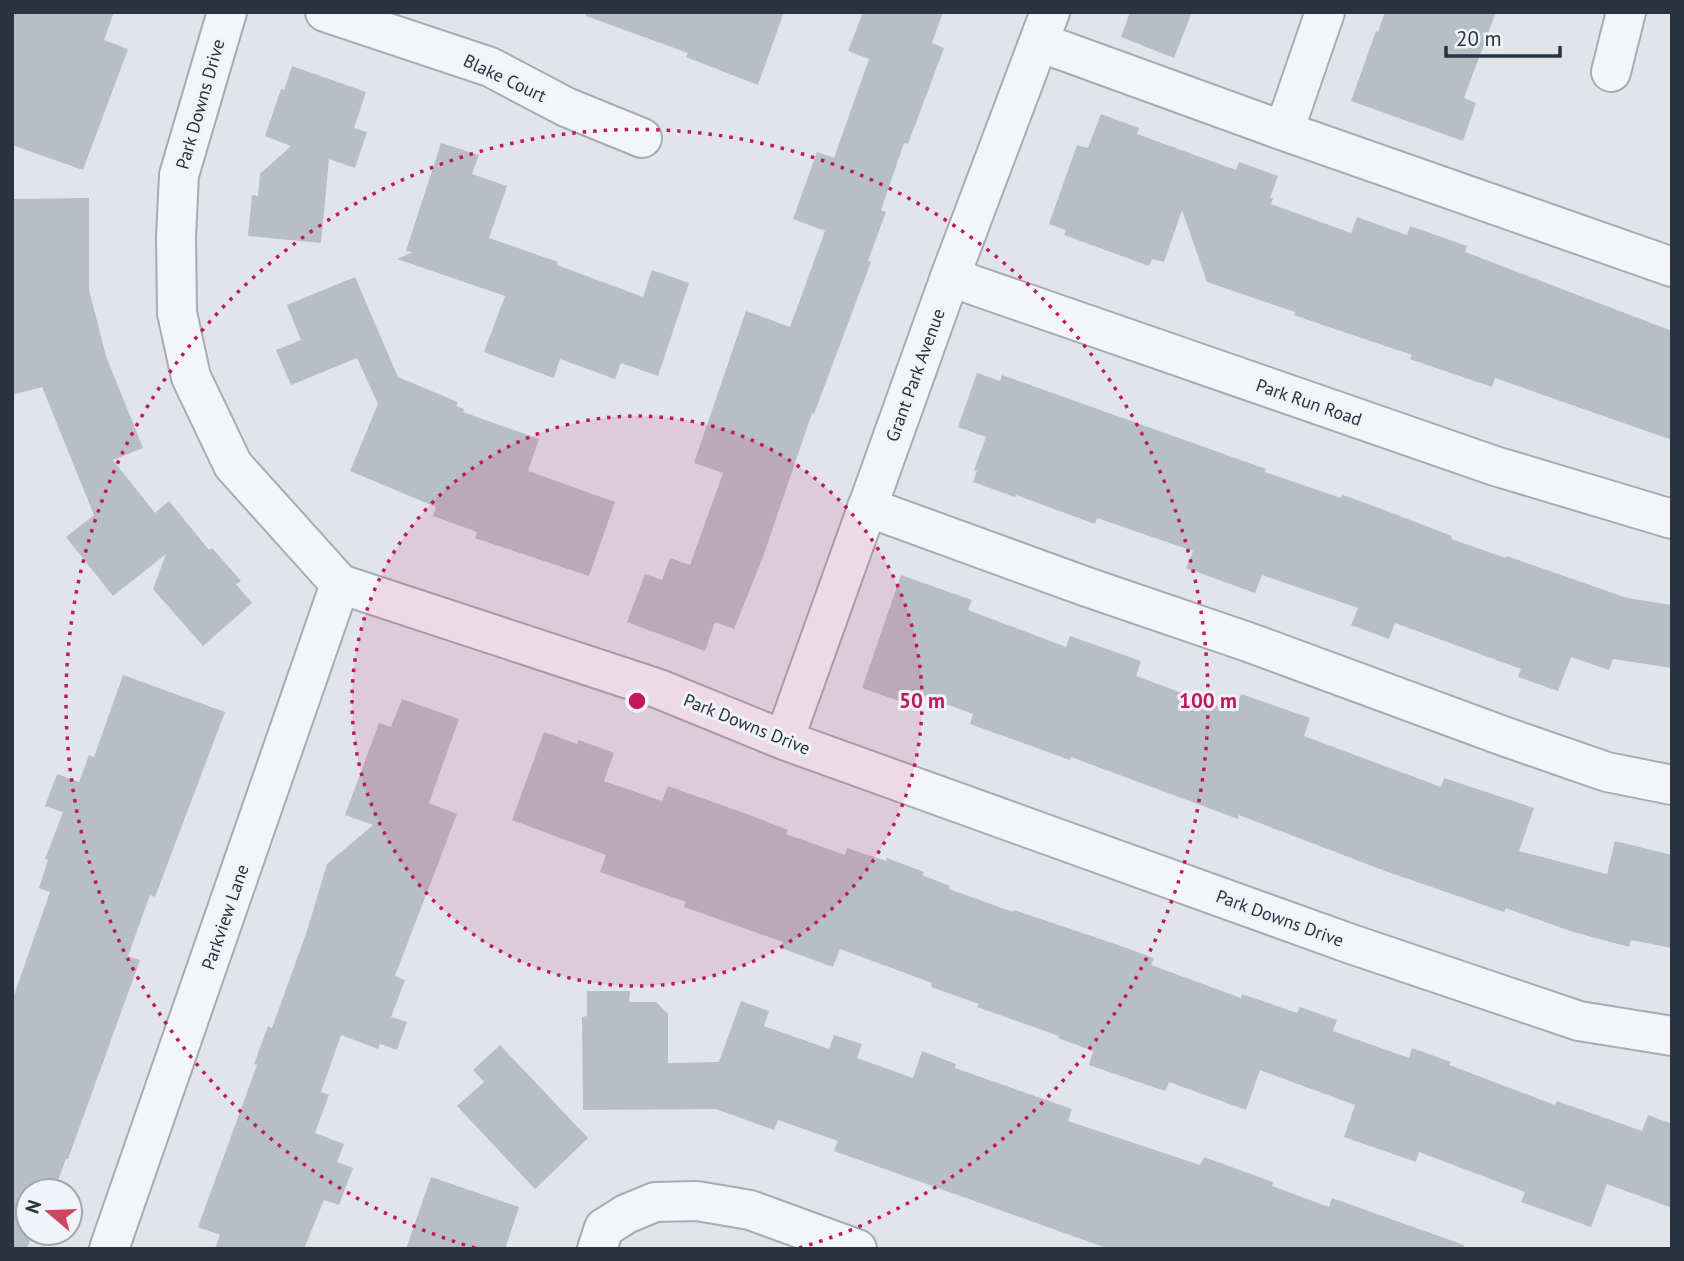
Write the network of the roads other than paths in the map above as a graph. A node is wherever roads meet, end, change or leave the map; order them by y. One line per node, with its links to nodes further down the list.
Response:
1 (227, 12): 13 (street, Park Downs Drive)
2 (325, 12): 8 (street, Blake Court)
3 (1325, 12): 7 (street)
4 (1626, 12): 6 (street)
5 (1044, 27): 7 (street); 10 (street, Grant Park Avenue)
6 (1611, 72)
7 (1284, 131): 9 (street)
8 (642, 138)
9 (1672, 267)
10 (950, 277): 11 (street, Grant Park Avenue); 12 (street, Park Run Road)
11 (867, 507): 14 (street, Grant Park Avenue); 15 (street)
12 (1672, 519)
13 (340, 584): 14 (street, Park Downs Drive); 17 (street, Parkview Lane)
14 (784, 740): 16 (street, Park Downs Drive)
15 (1672, 785)
16 (1672, 1036)
17 (109, 1249)
18 (597, 1249): 19 (street)
19 (857, 1249)

